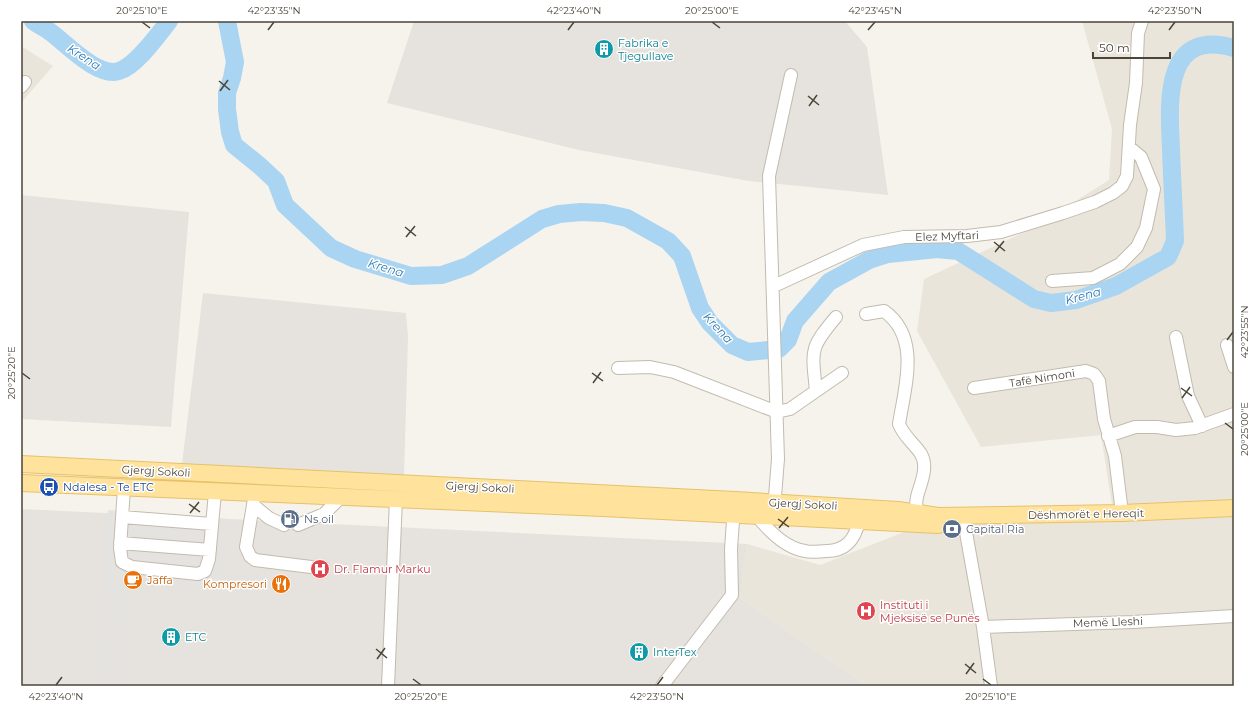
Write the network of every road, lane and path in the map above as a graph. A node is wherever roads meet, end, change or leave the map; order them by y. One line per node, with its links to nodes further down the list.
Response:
1 (1142, 21): 3 (street, Elez Myftari)
2 (791, 75): 5 (street)
3 (1129, 147): 4 (street); 5 (street, Elez Myftari)
4 (1052, 281)
5 (774, 286): 15 (street)
6 (866, 314): 29 (street)
7 (836, 317): 14 (street)
8 (1176, 337): 17 (street)
9 (1227, 345): 10 (street)
10 (1234, 367)
11 (618, 368): 15 (street)
12 (842, 373): 14 (street)
13 (974, 388): 18 (street, Tafë Nimoni)
14 (816, 391): 15 (street)
15 (777, 412): 28 (street)
16 (1234, 414): 17 (street)
17 (1202, 426): 18 (street)
18 (1108, 436): 30 (street, Tafë Nimoni)
19 (21, 464): 26 (main road, Gjergj Sokoli)
20 (21, 484): 21 (main road, Gjergj Sokoli)
21 (124, 488): 22 (main road, Gjergj Sokoli); 33 (street)
22 (215, 492): 24 (main road, Gjergj Sokoli); 37 (street)
23 (341, 497): 24 (main road, Gjergj Sokoli); 25 (main road, Gjergj Sokoli); 39 (street)
24 (254, 499): 38 (street); 42 (street)
25 (396, 499): 26 (main road, Gjergj Sokoli); 45 (street)
26 (734, 507): 28 (main road, Gjergj Sokoli); 32 (main road, Gjergj Sokoli); 46 (street)
27 (1234, 508): 30 (main road, Dëshmorët e Hereqit)
28 (774, 510): 29 (main road, Gjergj Sokoli); 32 (main road, Gjergj Sokoli); 35 (main road, Gjergj Sokoli)
29 (916, 512): 36 (main road, Gjergj Sokoli)
30 (1122, 513): 34 (main road, Dëshmorët e Hereqit)
31 (1234, 515): 34 (main road)
32 (757, 516): 35 (street)
33 (122, 517): 37 (street); 40 (street)
34 (964, 520): 36 (main road, Dëshmorët e Hereqit); 44 (street)
35 (859, 521): 36 (main road, Gjergj Sokoli)
36 (936, 521)
37 (212, 524): 41 (street)
38 (284, 524)
39 (298, 525)
40 (120, 542): 41 (street); 41 (street)
41 (210, 550)
42 (311, 567)
43 (1234, 616): 44 (street, Memë Lleshi)
44 (983, 627): 47 (street)
45 (388, 686)
46 (662, 686)
47 (990, 686)

